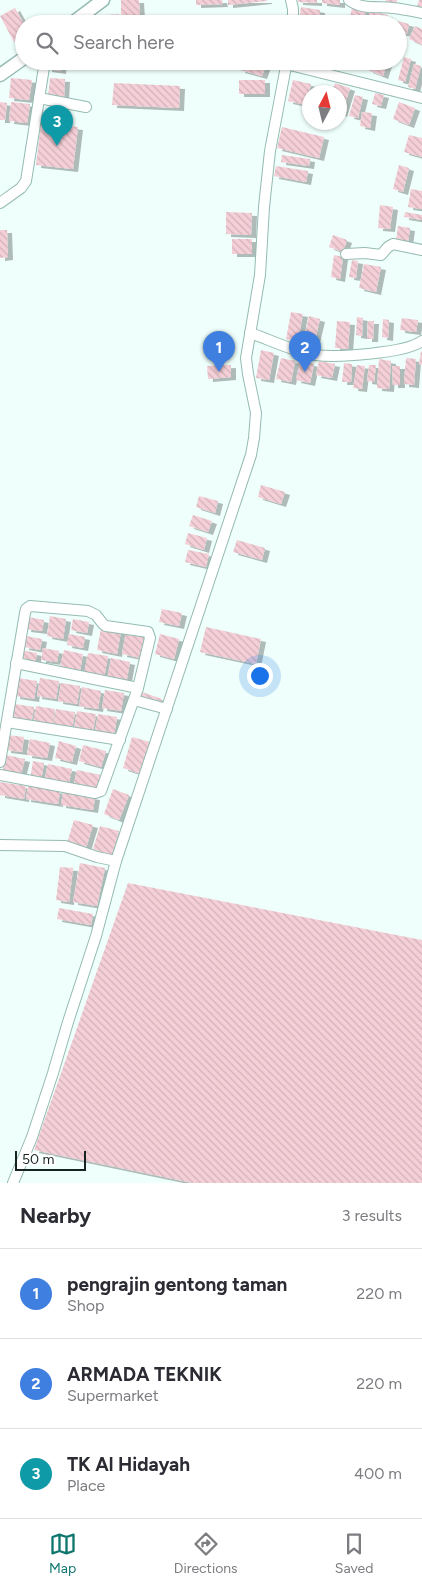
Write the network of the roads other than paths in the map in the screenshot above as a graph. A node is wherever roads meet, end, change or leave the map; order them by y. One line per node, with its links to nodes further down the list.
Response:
1 (103, 0): 5 (main road)
2 (291, 0): 6 (street)
3 (349, 0): 4 (street)
4 (422, 13)
5 (83, 15)
6 (293, 15)
7 (15, 64): 11 (main road)
8 (44, 70): 12 (street)
9 (285, 70): 18 (street)
10 (313, 70): 13 (street)
11 (0, 75)
12 (40, 98): 14 (street); 15 (street)
13 (422, 98)
14 (86, 107)
15 (0, 203)
16 (422, 250): 17 (street)
17 (346, 254)
18 (250, 333): 19 (street); 23 (street)
19 (422, 341)
20 (16, 662): 21 (street); 21 (street); 24 (street)
21 (138, 688): 22 (street)
22 (134, 700): 23 (street); 25 (street)
23 (167, 709): 29 (street)
24 (7, 722): 25 (street); 26 (street)
25 (120, 740): 27 (street)
26 (0, 762)
27 (0, 775)
28 (0, 845): 29 (street)
29 (116, 861): 30 (street)
30 (13, 1183)

